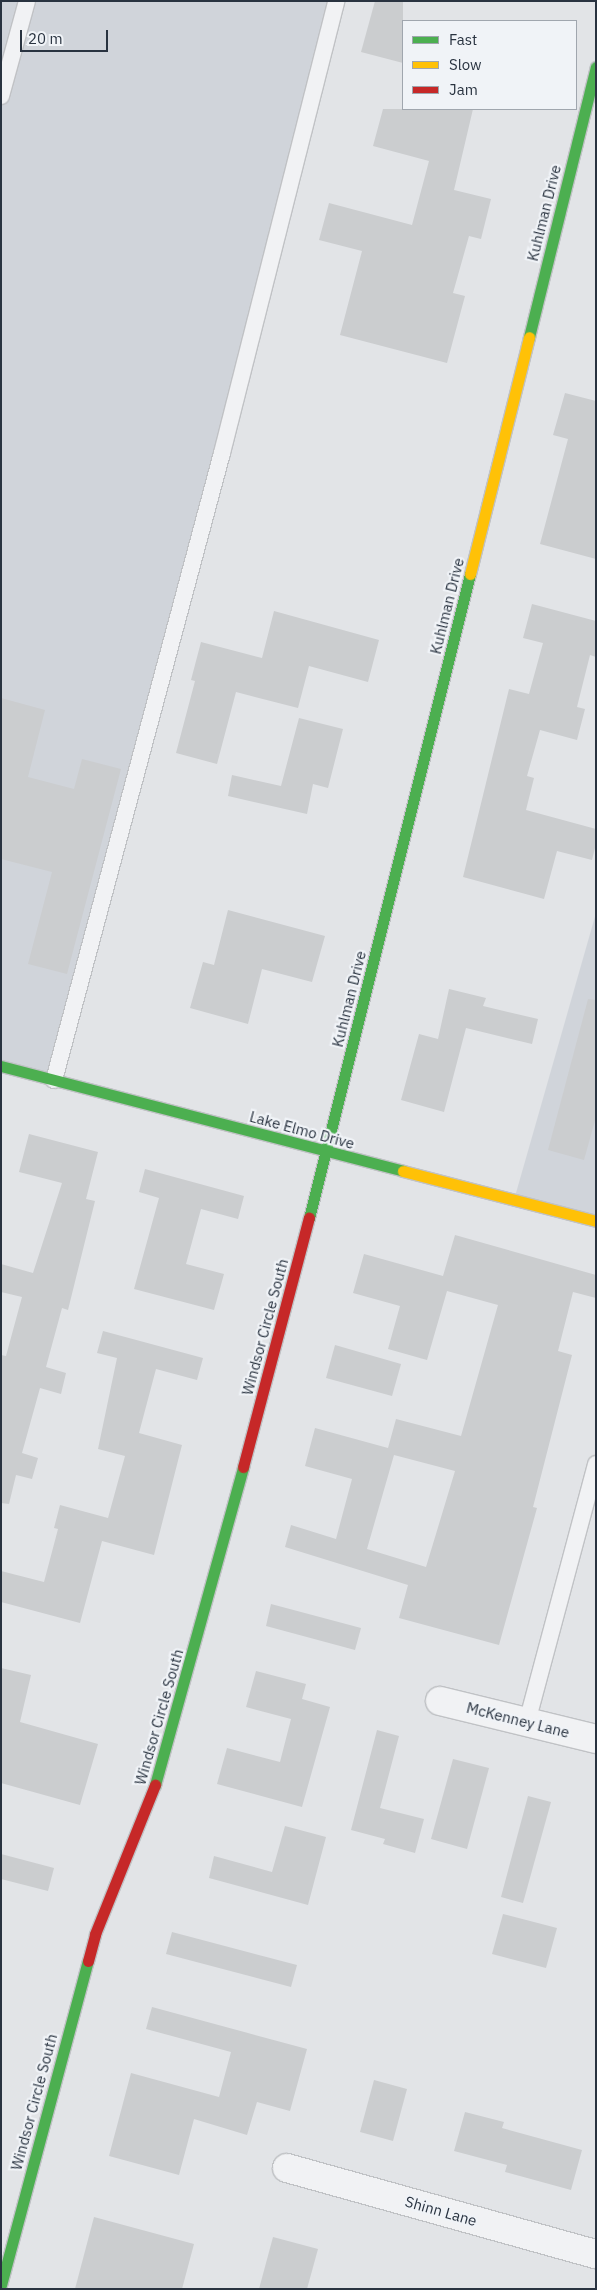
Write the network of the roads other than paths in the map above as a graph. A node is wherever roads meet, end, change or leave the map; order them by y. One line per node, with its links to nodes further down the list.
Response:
1 (27, 1): 4 (lane)
2 (336, 1): 6 (lane)
3 (596, 67): 7 (street, Kuhlman Drive)
4 (1, 96)
5 (1, 1066): 6 (street, Lake Elmo Drive)
6 (54, 1080): 7 (street, Lake Elmo Drive)
7 (327, 1152): 8 (street, Lake Elmo Drive); 15 (street, Windsor Circle South)
8 (596, 1220)
9 (596, 1464): 11 (lane)
10 (440, 1701): 11 (street, McKenney Lane)
11 (526, 1722): 12 (street, McKenney Lane)
12 (596, 1739)
13 (287, 2168): 14 (street, Shinn Lane)
14 (596, 2254)
15 (1, 2285)

